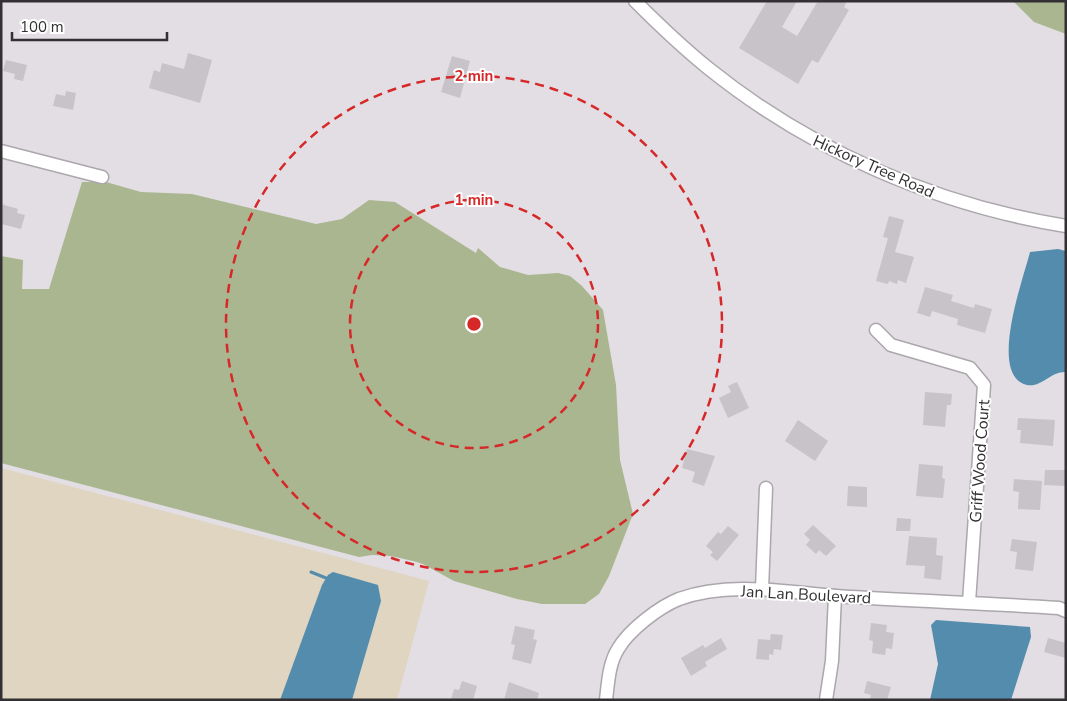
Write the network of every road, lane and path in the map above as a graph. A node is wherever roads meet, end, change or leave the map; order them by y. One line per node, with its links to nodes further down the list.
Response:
1 (635, 1): 4 (street, Hickory Tree Road)
2 (1, 151): 3 (street)
3 (102, 177)
4 (1066, 226)
5 (876, 330): 9 (street, Griff Wood Court)
6 (766, 488): 7 (street)
7 (762, 589): 8 (street, Jan Lan Boulevard); 11 (street, Jan Lan Boulevard)
8 (836, 596): 9 (street, Jan Lan Boulevard); 12 (street)
9 (969, 602): 10 (street, Jan Lan Boulevard)
10 (1066, 610)
11 (606, 700)
12 (826, 700)

